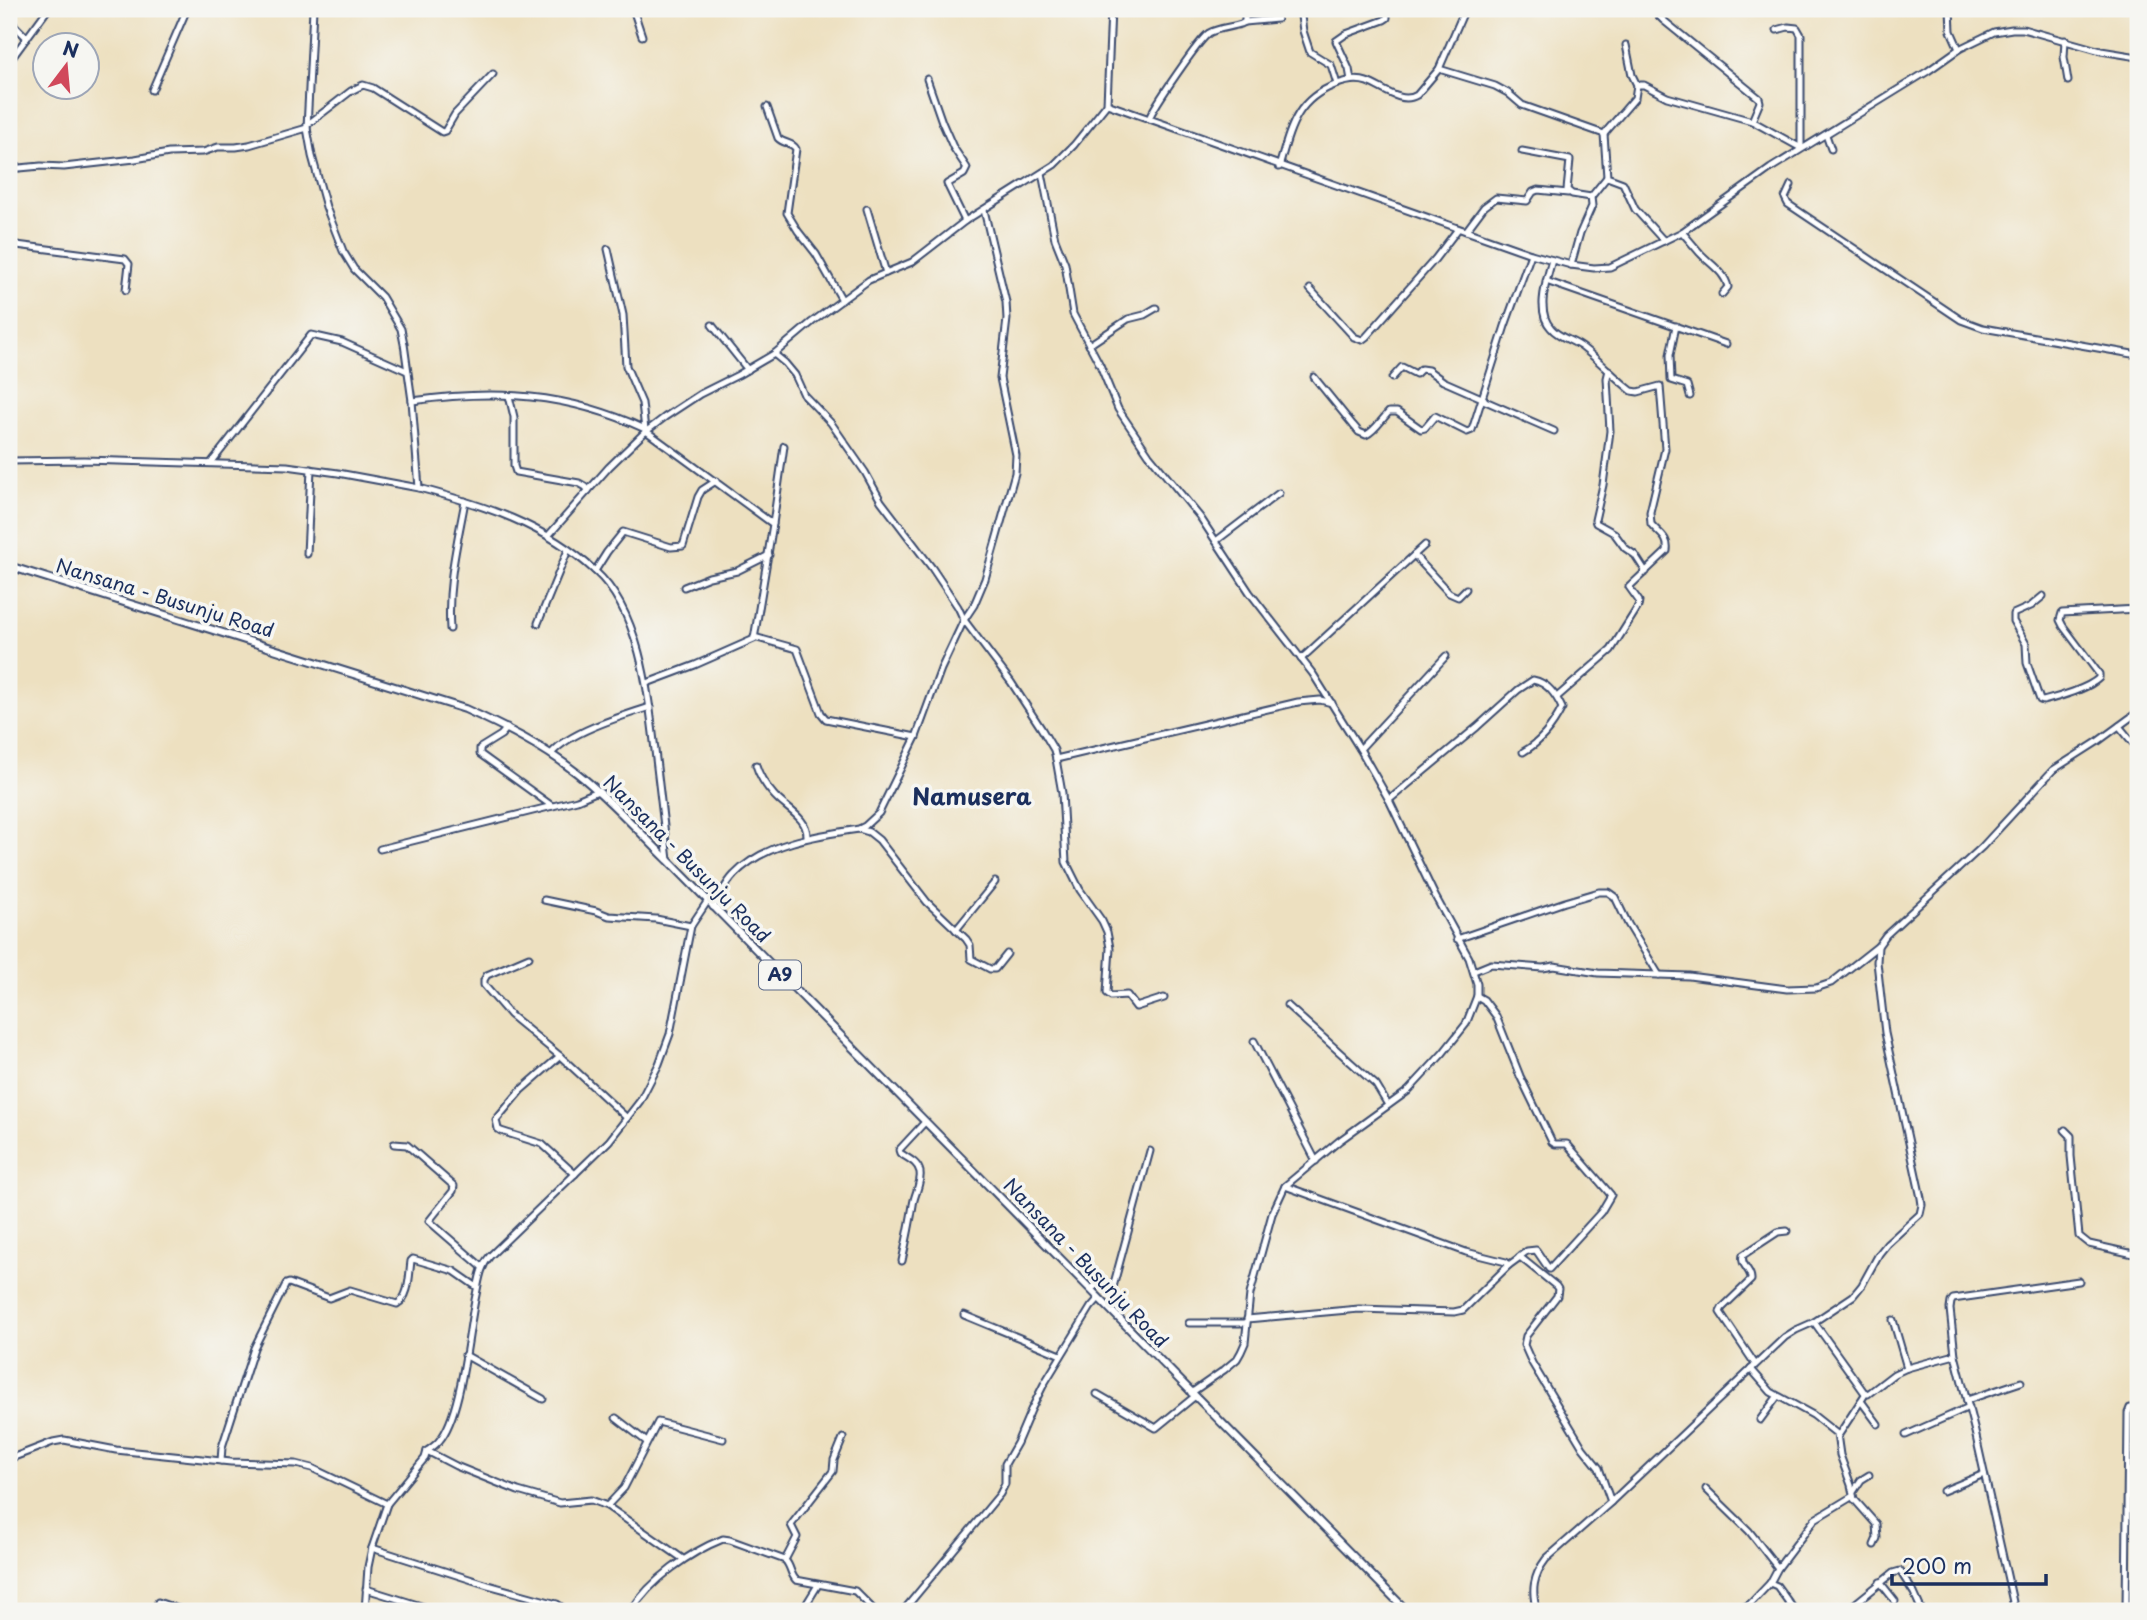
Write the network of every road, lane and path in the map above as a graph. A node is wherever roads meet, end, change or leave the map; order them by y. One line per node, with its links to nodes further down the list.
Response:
1 (48, 9): 17 (street)
2 (187, 9): 30 (street)
3 (313, 9): 35 (street)
4 (633, 9): 16 (street)
5 (1111, 9): 31 (street)
6 (1245, 9): 14 (street)
7 (1300, 9): 28 (street)
8 (1383, 9): 26 (street)
9 (1465, 9): 23 (street)
10 (1658, 9): 34 (street)
11 (1950, 9): 20 (street)
12 (1277, 19): 14 (street)
13 (9, 20): 17 (street)
14 (1245, 22): 33 (street)
15 (1777, 30): 38 (street)
16 (642, 36)
17 (27, 38): 22 (street)
18 (2065, 40): 20 (street); 21 (street); 27 (street)
19 (1626, 45): 29 (street)
20 (1959, 49): 37 (street)
21 (2138, 57)
22 (9, 62)
23 (1439, 69): 26 (street); 36 (street)
24 (493, 74): 35 (street)
25 (927, 79): 50 (street)
26 (1351, 80): 28 (street)
27 (2068, 81)
28 (1337, 84): 41 (street)
29 (1637, 85): 34 (street); 36 (street)
30 (152, 90)
31 (1107, 104): 33 (street); 43 (street)
32 (767, 107): 65 (street)
33 (1149, 119): 41 (street)
34 (1752, 121): 38 (street)
35 (307, 126): 42 (street); 75 (street)
36 (1604, 135): 44 (street)
37 (1826, 135): 38 (street); 39 (street)
38 (1801, 148): 53 (street)
39 (1831, 149)
40 (1522, 151): 46 (street)
41 (1279, 167): 51 (street)
42 (9, 169)
43 (1042, 173): 49 (street); 70 (street)
44 (1607, 177): 47 (street); 54 (street)
45 (1791, 186): 72 (street)
46 (1568, 192): 47 (street); 52 (street)
47 (1591, 197): 59 (street)
48 (867, 209): 60 (street)
49 (984, 210): 50 (street); 111 (street)
50 (965, 221): 60 (street)
51 (1458, 229): 52 (street); 62 (street)
52 (1466, 231): 57 (street)
53 (1682, 232): 54 (street); 64 (street)
54 (1664, 241): 59 (street)
55 (9, 244): 63 (street)
56 (608, 249): 84 (street)
57 (1531, 254): 58 (street); 82 (street)
58 (1552, 260): 59 (street); 61 (street)
59 (1570, 265)
60 (886, 273): 65 (street)
61 (1546, 281): 68 (street); 74 (street)
62 (1310, 289)
63 (126, 290)
64 (1721, 294)
65 (842, 300): 71 (street)
66 (1156, 307): 70 (street)
67 (712, 325): 73 (street)
68 (1676, 326): 69 (street); 78 (street)
69 (1726, 344)
70 (1089, 345): 97 (street)
71 (774, 354): 73 (street); 111 (street)
72 (2138, 355)
73 (748, 370): 84 (street)
74 (1609, 370): 79 (street); 105 (street)
75 (407, 371): 83 (street); 88 (street)
76 (1314, 377): 82 (street)
77 (1392, 378): 82 (street)
78 (1671, 380): 79 (street); 81 (street)
79 (1660, 386): 105 (street)
80 (509, 396): 83 (street); 84 (street); 92 (street)
81 (1690, 396)
82 (1483, 399): 85 (street)
83 (412, 401): 91 (street)
84 (645, 431): 90 (street); 92 (street)
85 (1554, 431)
86 (784, 446): 95 (street)
87 (9, 461): 88 (street)
88 (211, 463): 89 (street)
89 (311, 469): 91 (street); 100 (street)
90 (716, 481): 95 (street); 104 (street)
91 (419, 488): 94 (street)
92 (588, 491): 96 (street)
93 (1279, 493): 97 (street)
94 (465, 501): 96 (street); 113 (street)
95 (773, 524): 101 (street)
96 (548, 536): 99 (street)
97 (1216, 541): 116 (street)
98 (1425, 545): 102 (street)
99 (568, 550): 104 (street); 112 (street)
100 (307, 554)
101 (769, 555): 106 (street); 114 (street)
102 (1414, 555): 107 (street); 116 (street)
103 (9, 566): 123 (main road, Nansana - Busunju Road / A9)
104 (596, 570): 117 (street)
105 (1646, 572): 118 (street)
106 (684, 587)
107 (1466, 589)
108 (2138, 589): 110 (street)
109 (2043, 596): 110 (street)
110 (2137, 609)
111 (964, 620): 124 (street); 129 (street)
112 (538, 623)
113 (450, 629)
114 (754, 636): 117 (street); 124 (street)
115 (1446, 656): 125 (street)
116 (1301, 659): 119 (street)
117 (647, 683): 120 (street)
118 (1557, 696): 127 (street); 132 (street)
119 (1332, 703): 125 (street); 129 (street)
120 (650, 707): 128 (street); 137 (street)
121 (2138, 712): 122 (street)
122 (2119, 726): 126 (street); 145 (street)
123 (507, 728): 128 (main road, Nansana - Busunju Road / A9); 133 (street)
124 (916, 737): 134 (street)
125 (1360, 749): 132 (street)
126 (2138, 749)
127 (1523, 752)
128 (551, 754): 131 (main road, Nansana - Busunju Road / A9)
129 (1056, 759): 151 (street)
130 (757, 765): 135 (street)
131 (598, 791): 133 (street); 137 (main road, Nansana - Busunju Road / A9)
132 (1389, 800): 144 (street)
133 (552, 806): 136 (street)
134 (859, 829): 135 (street); 143 (street)
135 (807, 837): 141 (street)
136 (380, 849)
137 (668, 860): 140 (main road, Nansana - Busunju Road / A9)
138 (995, 883): 143 (street)
139 (544, 900): 142 (street)
140 (707, 902): 141 (main road, Nansana - Busunju Road / A9); 142 (street)
141 (713, 907): 157 (main road, Nansana - Busunju Road / A9)
142 (691, 926): 156 (street)
143 (956, 930): 146 (street)
144 (1457, 939): 148 (street); 149 (street)
145 (1878, 946): 149 (street); 177 (street)
146 (1007, 954)
147 (529, 957): 154 (street)
148 (1474, 971): 149 (street); 150 (street)
149 (1659, 975)
150 (1477, 996): 155 (street); 166 (street)
151 (1164, 998)
152 (1287, 1005): 155 (street)
153 (1254, 1041): 161 (street)
154 (560, 1056): 156 (street); 162 (street)
155 (1388, 1105): 161 (street)
156 (627, 1118): 162 (street)
157 (925, 1122): 167 (street); 172 (main road, Nansana - Busunju Road / A9)
158 (2065, 1130): 165 (street)
159 (394, 1144): 169 (street)
160 (1150, 1151): 172 (street)
161 (1316, 1161): 163 (street)
162 (575, 1174): 169 (street)
163 (1285, 1186): 168 (street); 176 (street)
164 (1787, 1231): 182 (street)
165 (2138, 1255)
166 (1519, 1256): 168 (street); 209 (street)
167 (902, 1261)
168 (1509, 1265): 176 (street)
169 (482, 1267): 171 (street)
170 (2079, 1281): 179 (street)
171 (477, 1287): 180 (street); 203 (street)
172 (1090, 1289): 173 (main road, Nansana - Busunju Road / A9)
173 (1099, 1298): 181 (street); 187 (main road, Nansana - Busunju Road / A9)
174 (964, 1315): 181 (street)
175 (1893, 1320): 183 (street)
176 (1247, 1321): 178 (street); 187 (street)
177 (1814, 1322): 182 (street); 185 (street)
178 (1189, 1323)
179 (1955, 1354): 183 (street); 191 (street)
180 (465, 1355): 189 (street); 201 (street)
181 (1061, 1355): 230 (street)
182 (1753, 1367): 188 (street); 209 (street)
183 (1907, 1368): 185 (street)
184 (2021, 1382): 191 (street)
185 (1866, 1393): 190 (street)
186 (1097, 1394): 187 (street)
187 (1192, 1395): 231 (main road, Nansana - Busunju Road / A9)
188 (1777, 1397): 194 (street); 197 (street)
189 (543, 1399)
190 (1861, 1401): 195 (street); 197 (street)
191 (1968, 1404): 196 (street); 204 (street)
192 (2138, 1408): 238 (street)
193 (617, 1418): 200 (street)
194 (1760, 1420)
195 (1878, 1424)
196 (1906, 1435)
197 (1838, 1436): 208 (street)
198 (844, 1438): 215 (street)
199 (723, 1439): 200 (street)
200 (647, 1442): 211 (street)
201 (427, 1451): 210 (street); 211 (street)
202 (9, 1459): 203 (street)
203 (221, 1461): 210 (street)
204 (1984, 1474): 207 (street); 237 (street)
205 (1869, 1475): 208 (street)
206 (1706, 1489): 216 (street)
207 (1942, 1491)
208 (1853, 1494): 212 (street); 216 (street)
209 (1611, 1502): 232 (street)
210 (387, 1504): 213 (street)
211 (607, 1506): 214 (street)
212 (1874, 1545)
213 (372, 1548): 220 (street); 226 (street)
214 (683, 1559): 215 (street); 227 (street)
215 (785, 1560): 219 (street)
216 (1777, 1568): 217 (street)
217 (1770, 1583): 233 (street); 234 (street)
218 (1881, 1583): 221 (street); 235 (street); 236 (street)
219 (818, 1585): 228 (street); 229 (street)
220 (366, 1589): 224 (street); 225 (street)
221 (1895, 1601)
222 (157, 1611): 223 (street)
223 (184, 1611)
224 (365, 1611)
225 (437, 1611)
226 (567, 1611)
227 (631, 1611)
228 (803, 1611)
229 (875, 1611)
230 (903, 1611)
231 (1407, 1611)
232 (1537, 1611)
233 (1738, 1611)
234 (1795, 1611)
235 (1846, 1611)
236 (1922, 1611)
237 (2015, 1611)
238 (2126, 1611)

